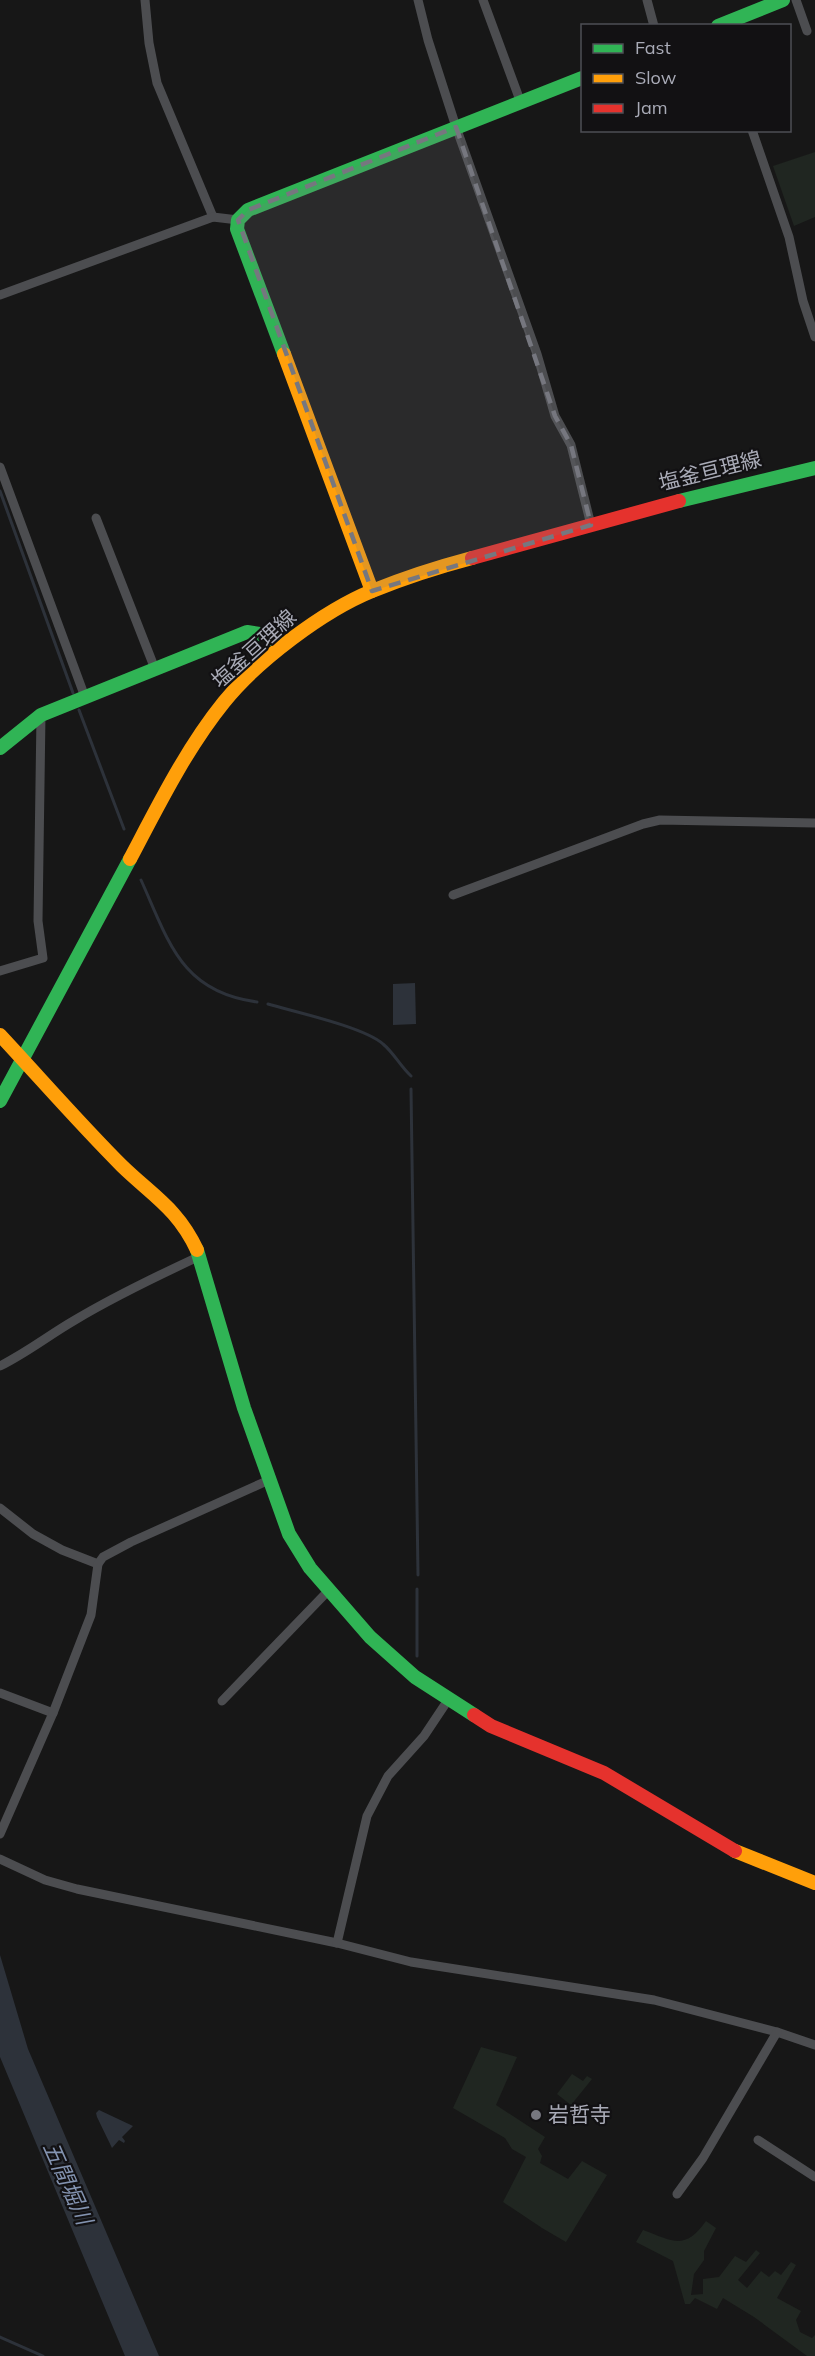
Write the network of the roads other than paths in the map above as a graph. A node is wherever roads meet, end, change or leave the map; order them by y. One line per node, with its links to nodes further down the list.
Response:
1 (145, 0): 14 (street)
2 (418, 0): 12 (street)
3 (483, 0): 11 (street)
4 (647, 0): 7 (street)
5 (783, 0): 8 (street)
6 (796, 0): 9 (street)
7 (653, 24)
8 (723, 24)
9 (807, 31)
10 (581, 78): 11 (street)
11 (521, 103): 12 (street)
12 (456, 127): 15 (street); 21 (street)
13 (753, 132): 17 (street)
14 (213, 217): 15 (street); 16 (street)
15 (238, 220): 22 (street)
16 (0, 295)
17 (815, 337)
18 (0, 467): 25 (street)
19 (815, 468): 21 (street, 塩釜亘理線)
20 (96, 518): 24 (street)
21 (591, 525): 22 (street, 塩釜亘理線)
22 (372, 591): 23 (street, 塩釜亘理線)
23 (283, 645): 24 (street); 32 (street, 塩釜亘理線)
24 (155, 669): 25 (street)
25 (85, 697): 26 (street)
26 (41, 716): 27 (street); 30 (street)
27 (0, 748)
28 (815, 823): 29 (street)
29 (453, 895)
30 (0, 971)
31 (0, 1035): 32 (street)
32 (22, 1060): 33 (street, 塩釜亘理線); 34 (street)
33 (0, 1101)
34 (200, 1256): 35 (street); 36 (street)
35 (0, 1366)
36 (269, 1480): 38 (street); 39 (street)
37 (0, 1508): 38 (street)
38 (98, 1564): 43 (street)
39 (329, 1590): 41 (street); 42 (street)
40 (0, 1694): 43 (street)
41 (448, 1700): 46 (street); 47 (street)
42 (222, 1701)
43 (53, 1713): 44 (street)
44 (0, 1834)
45 (0, 1859): 47 (street)
46 (815, 1883)
47 (337, 1943): 48 (street)
48 (777, 2032): 49 (street); 52 (street)
49 (815, 2045)
50 (758, 2140): 51 (street)
51 (815, 2176)
52 (677, 2194)

